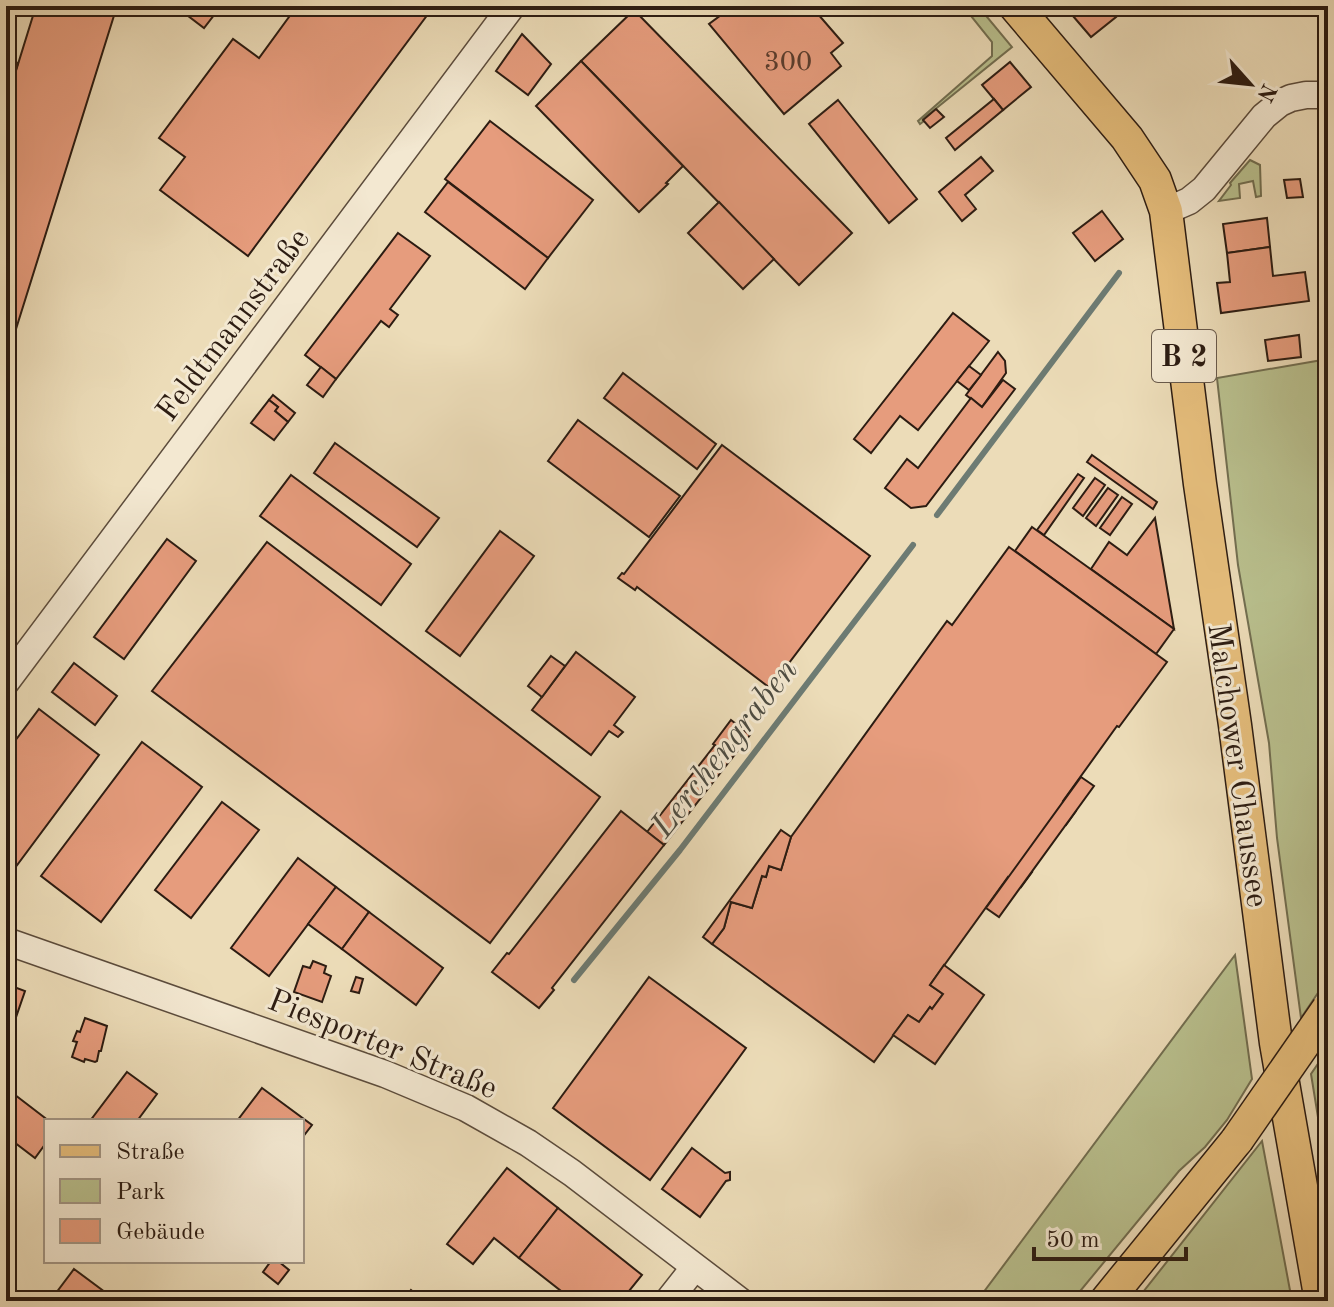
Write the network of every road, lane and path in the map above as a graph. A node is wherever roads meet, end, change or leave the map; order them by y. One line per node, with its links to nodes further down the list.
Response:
1 (512, 6): 5 (street, Feldtmannstraße)
2 (1015, 6): 4 (main road, B 2)
3 (1328, 95): 4 (street)
4 (1168, 220): 12 (main road, Malchower Chaussee / B 2)
5 (6, 682)
6 (6, 941): 8 (street, Piesporter Straße)
7 (1328, 1009): 11 (main road, bridge)
8 (694, 1268): 9 (street); 10 (street, Piesporter Straße)
9 (668, 1301)
10 (740, 1301)
11 (1106, 1301)
12 (1321, 1301)

